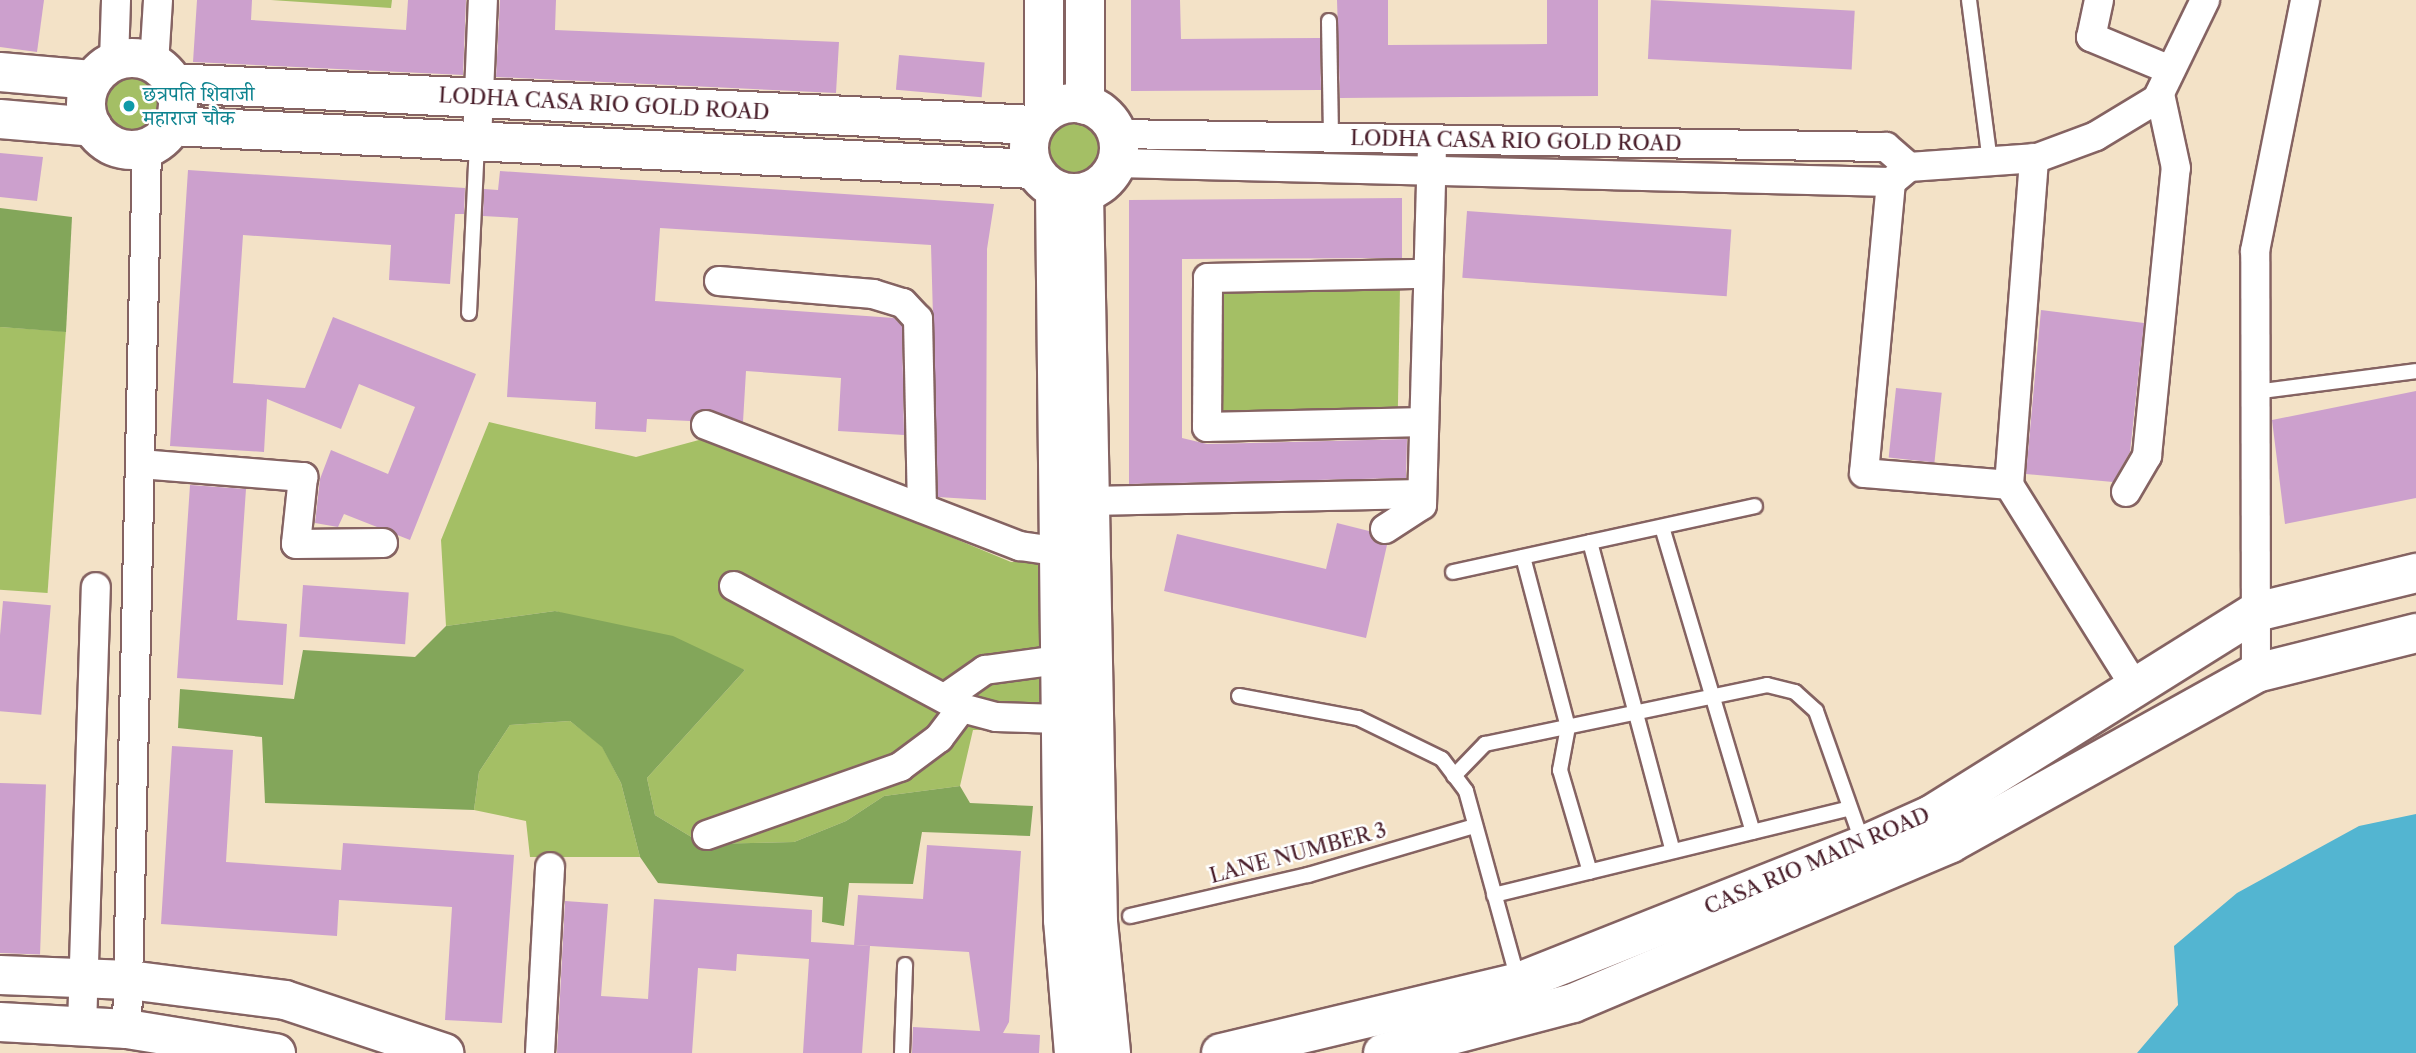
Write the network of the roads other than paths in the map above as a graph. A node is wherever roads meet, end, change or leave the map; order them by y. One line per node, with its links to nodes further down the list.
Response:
1 (116, 0): 11 (street)
2 (158, 0): 13 (street)
3 (484, 0): 15 (street)
4 (1044, 0): 18 (street)
5 (1085, 0): 16 (street)
6 (1969, 0): 26 (lane)
7 (2099, 0): 14 (street)
8 (2205, 0): 14 (street, LODHA CASA RIO GOLD ROAD)
9 (2305, 0): 34 (street)
10 (1329, 21): 21 (lane)
11 (103, 71): 12 (street, LODHA CASA RIO GOLD ROAD); 13 (street, LODHA CASA RIO GOLD ROAD); 19 (street)
12 (0, 72)
13 (163, 73): 15 (street, LODHA CASA RIO GOLD ROAD); 20 (street)
14 (2164, 81): 25 (street, LODHA CASA RIO GOLD ROAD); 39 (street)
15 (479, 98): 18 (street, LODHA CASA RIO GOLD ROAD); 23 (street)
16 (1085, 105): 18 (street, LODHA CASA RIO GOLD ROAD); 24 (street)
17 (0, 119): 19 (street, LODHA CASA RIO GOLD ROAD)
18 (1040, 120): 29 (street)
19 (93, 127): 20 (street, LODHA CASA RIO GOLD ROAD)
20 (159, 136): 23 (street, LODHA CASA RIO GOLD ROAD); 37 (street)
21 (1331, 138): 22 (street, LODHA CASA RIO GOLD ROAD); 24 (street, LODHA CASA RIO GOLD ROAD)
22 (1433, 140): 27 (street); 28 (street, LODHA CASA RIO GOLD ROAD)
23 (477, 141): 29 (street, LODHA CASA RIO GOLD ROAD); 32 (lane)
24 (1117, 149): 27 (street, LODHA CASA RIO GOLD ROAD); 29 (street)
25 (2034, 158): 26 (street, LODHA CASA RIO GOLD ROAD); 38 (street)
26 (1990, 162): 28 (street, LODHA CASA RIO GOLD ROAD)
27 (1431, 171): 28 (street, LODHA CASA RIO GOLD ROAD); 30 (street)
28 (1900, 175): 38 (street)
29 (1057, 184): 41 (street); 48 (street)
30 (1426, 274): 35 (street); 35 (street)
31 (719, 281): 43 (street)
32 (469, 313)
33 (2416, 372): 34 (lane)
34 (2255, 392): 55 (street)
35 (1423, 422): 40 (street)
36 (706, 425): 43 (street)
37 (140, 464): 47 (street); 81 (street)
38 (2008, 485): 59 (street)
39 (2126, 492)
40 (1422, 494): 41 (street); 45 (street)
41 (1090, 501): 48 (street)
42 (1755, 506): 44 (lane)
43 (922, 508): 48 (street)
44 (1662, 527): 46 (lane); 61 (lane)
45 (1385, 528)
46 (1590, 542): 49 (lane); 63 (lane)
47 (383, 543)
48 (1074, 554): 54 (street)
49 (1523, 557): 50 (lane); 65 (lane)
50 (1453, 572)
51 (2416, 573): 55 (street, CASA RIO MAIN ROAD)
52 (734, 586): 62 (street)
53 (96, 587): 80 (street)
54 (1075, 599): 57 (street); 75 (street)
55 (2256, 612): 58 (street); 59 (street, CASA RIO MAIN ROAD)
56 (2416, 633): 58 (street, CASA RIO MAIN ROAD)
57 (1059, 660): 62 (street); 64 (street)
58 (2256, 673): 93 (street, CASA RIO MAIN ROAD)
59 (2135, 687): 71 (street, CASA RIO MAIN ROAD)
60 (1239, 696): 66 (lane)
61 (1713, 696): 63 (lane); 67 (lane); 69 (lane)
62 (953, 703): 64 (street); 70 (street)
63 (1636, 713): 65 (lane); 72 (lane)
64 (1060, 719): 75 (street)
65 (1568, 727): 66 (lane); 74 (lane)
66 (1454, 776): 68 (lane)
67 (1850, 808): 69 (lane); 71 (lane)
68 (1475, 826): 76 (lane); 77 (lane, LANE NUMBER 3)
69 (1753, 832): 72 (lane)
70 (707, 835)
71 (1864, 845): 82 (street, CASA RIO MAIN ROAD)
72 (1673, 851): 74 (lane)
73 (550, 867): 88 (street)
74 (1590, 872): 76 (lane)
75 (1080, 881): 90 (street); 91 (street)
76 (1494, 895): 82 (lane)
77 (1130, 916)
78 (905, 965): 89 (lane)
79 (0, 975): 80 (street)
80 (84, 979): 81 (street); 84 (street)
81 (129, 980): 85 (street); 87 (street)
82 (1519, 982): 92 (street, CASA RIO MAIN ROAD)
83 (0, 1022): 84 (street)
84 (82, 1027): 85 (street)
85 (127, 1029): 86 (street)
86 (276, 1053)
87 (444, 1053)
88 (540, 1053)
89 (902, 1053)
90 (1074, 1053)
91 (1111, 1053)
92 (1221, 1053)
93 (1383, 1053)

